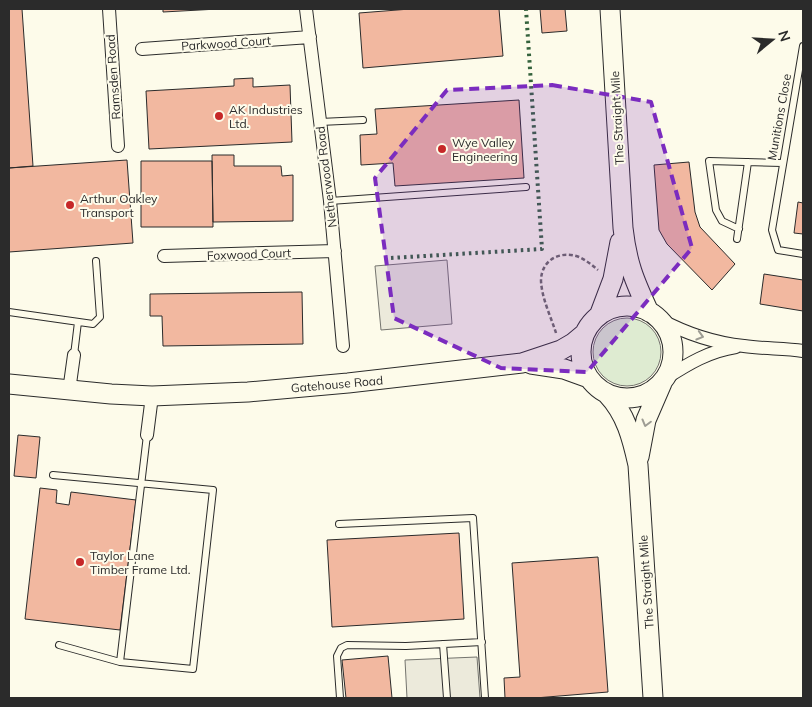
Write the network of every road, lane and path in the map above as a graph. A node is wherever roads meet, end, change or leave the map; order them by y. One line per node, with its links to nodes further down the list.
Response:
1 (109, 9): 9 (street, Ramsden Road)
2 (306, 9): 4 (street, Netherwood Road)
3 (608, 11): 14 (main road, The Straight Mile)
4 (310, 37): 6 (street, Parkwood Court); 8 (street, Netherwood Road)
5 (803, 46): 11 (lane, Munitions Close)
6 (142, 49)
7 (363, 120): 8 (lane)
8 (320, 122): 13 (street, Netherwood Road)
9 (118, 146)
10 (748, 162): 11 (lane); 15 (lane); 15 (lane)
11 (782, 163): 18 (lane, Munitions Close)
12 (526, 187): 13 (lane)
13 (330, 201): 17 (street, Netherwood Road)
14 (623, 228): 23 (main road, The Straight Mile); 24 (main road, The Straight Mile)
15 (739, 229): 16 (lane)
16 (737, 239)
17 (335, 251): 19 (street, Foxwood Court); 28 (street, Netherwood Road)
18 (803, 254)
19 (164, 256)
20 (96, 261): 25 (lane)
21 (598, 271): 27 (path)
22 (9, 312): 25 (lane)
23 (654, 315): 24 (main road); 29 (street, one-way to 29); 34 (main road)
24 (599, 316): 26 (main road)
25 (78, 322): 31 (lane)
26 (585, 333): 32 (main road, Gatehouse Road); 33 (main road)
27 (557, 334)
28 (343, 346)
29 (743, 346): 30 (street); 34 (street)
30 (803, 351)
31 (74, 354): 36 (street)
32 (522, 364): 33 (main road, Gatehouse Road); 38 (main road, Gatehouse Road)
33 (589, 378): 37 (main road)
34 (664, 380): 37 (main road); 40 (main road, The Straight Mile, one-way to 40)
35 (9, 384): 36 (main road, Gatehouse Road)
36 (69, 391): 38 (main road, Gatehouse Road)
37 (607, 394): 40 (main road, The Straight Mile)
38 (152, 396): 39 (street)
39 (147, 435): 42 (lane)
40 (638, 465): 51 (main road, The Straight Mile)
41 (52, 475): 42 (lane)
42 (142, 484): 47 (lane); 47 (lane)
43 (340, 524): 44 (lane)
44 (482, 642): 45 (lane); 50 (lane)
45 (443, 644): 48 (lane); 49 (lane)
46 (59, 645): 47 (lane)
47 (120, 662)
48 (340, 698)
49 (447, 698)
50 (485, 698)
51 (653, 698)

